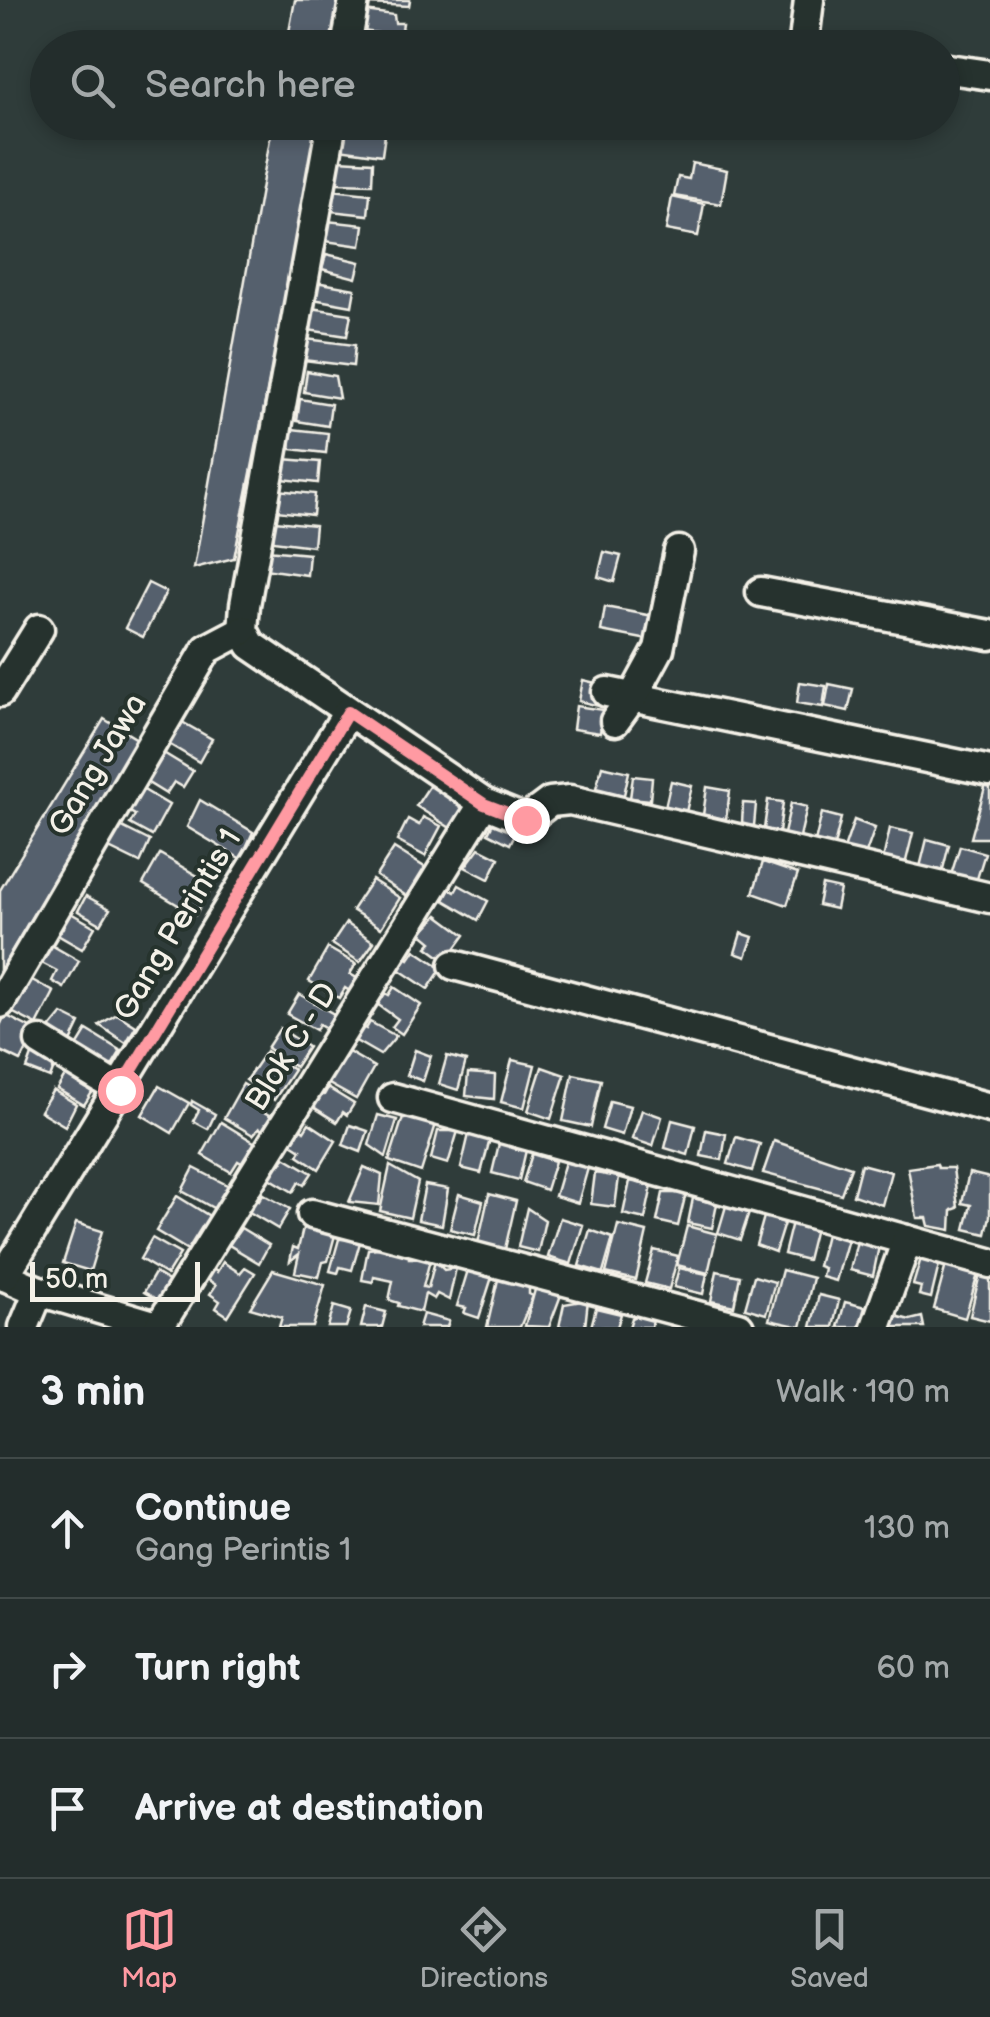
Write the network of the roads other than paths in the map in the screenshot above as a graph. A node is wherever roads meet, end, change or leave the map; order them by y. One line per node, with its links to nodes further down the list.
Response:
1 (354, 0): 3 (street)
2 (810, 0): 4 (street)
3 (349, 30)
4 (806, 30)
5 (960, 71): 6 (street)
6 (990, 75)
7 (329, 140): 11 (street)
8 (679, 552): 14 (street)
9 (761, 592): 12 (street)
10 (39, 629): 13 (street)
11 (243, 630): 15 (street); 21 (street, Gang Jawa)
12 (990, 635)
13 (0, 692)
14 (620, 694): 16 (street); 17 (street)
15 (348, 712): 18 (street); 23 (street, Gang Perintis 1)
16 (615, 721)
17 (990, 771)
18 (484, 804): 19 (street); 32 (street, Blok C - D)
19 (990, 898)
20 (454, 964): 25 (street)
21 (0, 1003)
22 (40, 1041): 23 (street)
23 (120, 1090): 29 (street, Gang Perintis 1)
24 (393, 1098): 27 (street)
25 (990, 1108)
26 (312, 1214): 33 (street)
27 (907, 1240): 28 (street); 34 (street)
28 (990, 1262)
29 (2, 1275): 30 (street)
30 (39, 1291): 31 (street); 32 (street)
31 (24, 1327)
32 (159, 1327)
33 (739, 1327)
34 (876, 1327)

